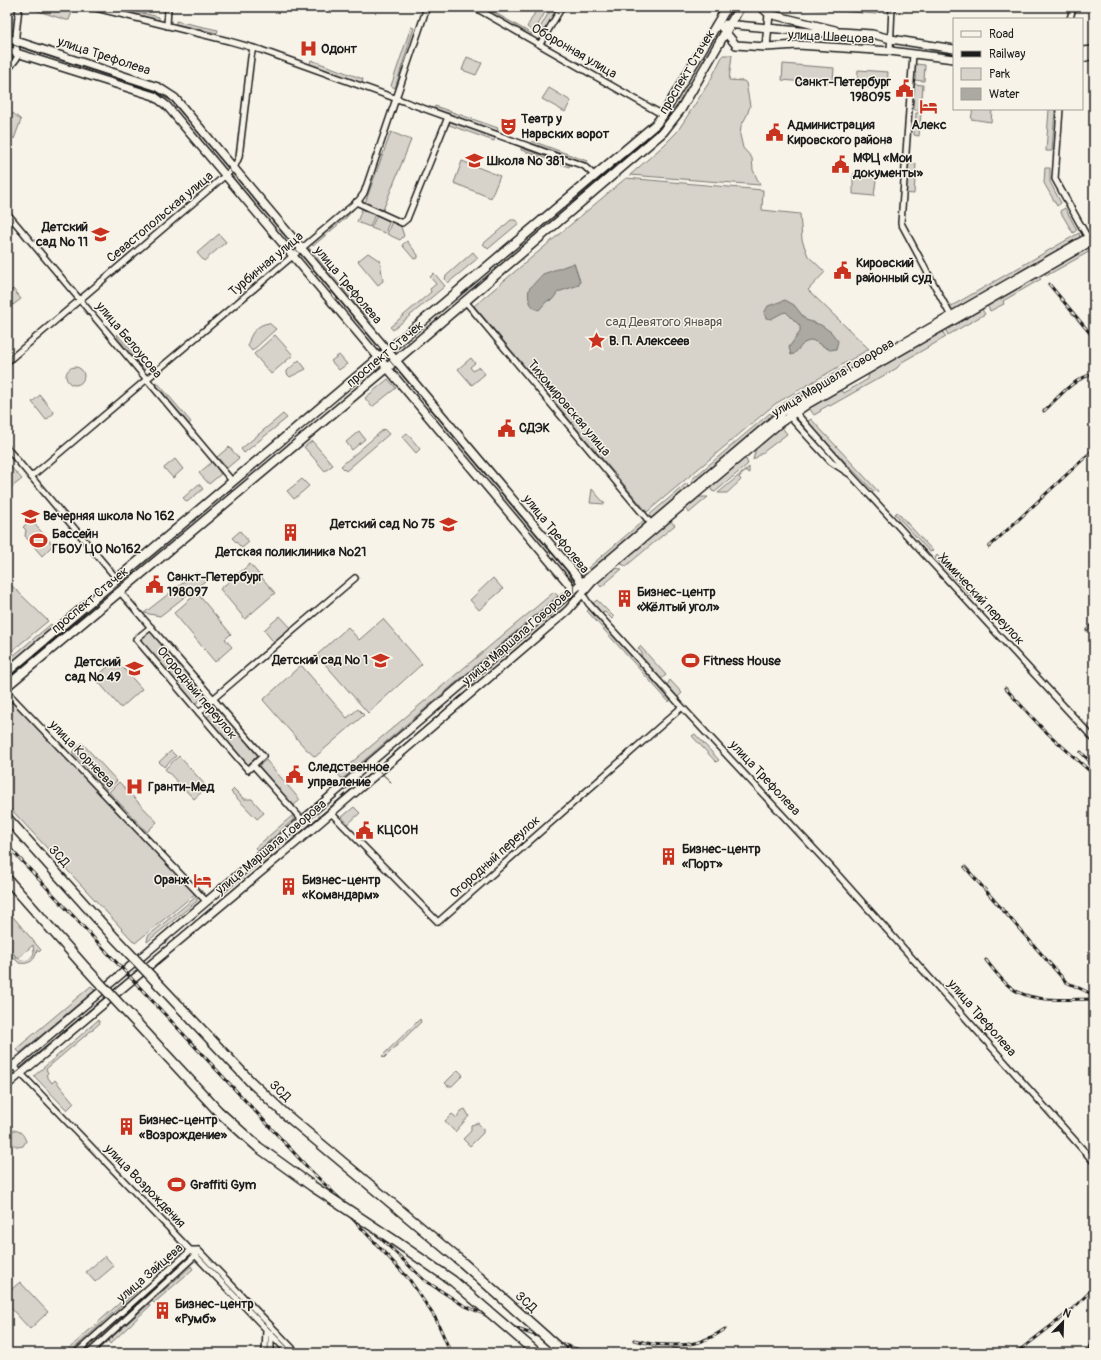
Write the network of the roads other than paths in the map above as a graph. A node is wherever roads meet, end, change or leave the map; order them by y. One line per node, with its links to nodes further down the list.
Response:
1 (19, 7): 21 (street)
2 (92, 7): 15 (street)
3 (168, 7): 15 (street)
4 (427, 7): 36 (street, Турбинная улица)
5 (474, 7): 22 (street, Оборонная улица)
6 (562, 7): 22 (street)
7 (727, 7): 14 (main road, проспект Стачек)
8 (740, 7): 16 (main road, проспект Стачек)
9 (761, 7): 12 (main road)
10 (892, 7): 20 (street)
11 (1073, 7): 13 (street)
12 (769, 14): 17 (main road); 18 (main road)
13 (1070, 18)
14 (718, 23): 16 (main road); 38 (main road, проспект Стачек)
15 (166, 26): 24 (street)
16 (728, 28): 17 (main road); 23 (main road, улица Швецова); 49 (main road, проспект Стачек)
17 (768, 28): 18 (main road); 23 (main road)
18 (840, 32): 20 (main road, улица Швецова)
19 (7, 38): 21 (main road, улица Трефолева)
20 (891, 40): 25 (main road, улица Швецова); 29 (street)
21 (16, 41): 30 (street); 40 (main road, улица Трефолева)
22 (540, 44): 38 (street, Оборонная улица)
23 (766, 47): 29 (main road, улица Швецова)
24 (253, 48): 36 (street); 40 (street)
25 (953, 49)
26 (7, 50): 30 (main road, улица Трефолева)
27 (1083, 50): 28 (main road)
28 (1094, 50)
29 (890, 51): 31 (main road, улица Швецова)
30 (17, 53): 35 (street); 41 (main road, улица Трефолева)
31 (913, 54): 34 (main road, улица Швецова); 50 (street)
32 (1094, 55): 33 (main road)
33 (1083, 58)
34 (953, 59)
35 (7, 71)
36 (396, 99): 39 (street); 43 (street, Турбинная улица)
37 (1060, 110): 45 (street)
38 (664, 115): 42 (main road, проспект Стачек)
39 (448, 117): 42 (street); 43 (street)
40 (234, 168): 41 (street, Севастопольская улица); 46 (main road, улица Трефолева)
41 (226, 175): 47 (main road, улица Трефолева); 48 (street, Севастопольская улица)
42 (594, 175): 51 (main road, проспект Стачек)
43 (356, 202): 46 (street, Турбинная улица)
44 (7, 213): 48 (street, улица Белоусова)
45 (1091, 238): 50 (main road, улица Маршала Говорова)
46 (302, 248): 47 (street, Турбинная улица); 51 (main road, улица Трефолева)
47 (294, 256): 52 (main road, улица Трефолева); 56 (street, Турбинная улица)
48 (81, 299): 54 (street, Севастопольская улица); 56 (street, улица Белоусова)
49 (465, 301): 53 (main road, проспект Стачек); 61 (street, Тихомировская улица)
50 (952, 318): 57 (main road, улица Маршала Говорова)
51 (388, 351): 52 (main road, проспект Стачек); 53 (main road, улица Трефолева)
52 (380, 358): 55 (main road, улица Трефолева); 60 (main road, проспект Стачек)
53 (396, 360): 55 (main road, проспект Стачек); 64 (main road, улица Трефолева)
54 (7, 362)
55 (388, 368): 65 (main road, улица Трефолева); 66 (main road, проспект Стачек)
56 (147, 378): 59 (street, Турбинная улица); 60 (street, улица Белоусова)
57 (791, 412): 61 (main road, улица Маршала Говорова); 75 (street, Химический переулок)
58 (7, 448): 59 (street)
59 (31, 477): 63 (street)
60 (233, 482): 63 (main road, проспект Стачек)
61 (654, 526): 64 (main road, улица Маршала Говорова); 67 (main road, улица Маршала Говорова)
62 (356, 578): 72 (street)
63 (117, 579): 69 (main road, проспект Стачек)
64 (581, 582): 65 (main road, улица Маршала Говорова); 67 (main road, улица Трефолева)
65 (573, 588): 79 (main road, улица Маршала Говорова)
66 (120, 592): 68 (street, Огородный переулок); 70 (main road, проспект Стачек)
67 (583, 594): 73 (street, улица Трефолева); 77 (main road, улица Маршала Говорова)
68 (151, 627): 72 (street, Огородный переулок); 74 (street, Огородный переулок)
69 (7, 672)
70 (7, 686)
71 (7, 692): 81 (street, улица Корнеева)
72 (213, 699): 74 (street); 76 (street, Огородный переулок)
73 (682, 707): 77 (street, Огородный переулок); 87 (street, улица Трефолева)
74 (199, 713): 76 (street, Огородный переулок)
75 (1094, 738)
76 (253, 765): 79 (street)
77 (331, 812): 85 (main road, улица Маршала Говорова)
78 (7, 818): 101 (highway, ЗСД, bridge)
79 (302, 820): 81 (main road, улица Маршала Говорова)
80 (7, 879): 100 (highway, bridge)
81 (206, 900): 83 (main road, улица Маршала Говорова)
82 (7, 1059): 83 (street, улица Возрождения)
83 (13, 1065): 84 (main road, улица Маршала Говорова); 85 (street, улица Возрождения)
84 (7, 1071)
85 (21, 1072): 86 (main road, улица Маршала Говорова); 88 (street, улица Возрождения)
86 (7, 1085)
87 (1094, 1162)
88 (191, 1250): 89 (street, улица Зайцева); 90 (street, улица Возрождения); 94 (street, улица Зайцева)
89 (198, 1250): 90 (street, улица Зайцева); 91 (street)
90 (196, 1256): 92 (street, улица Возрождения); 95 (street, улица Зайцева)
91 (271, 1326): 92 (street); 93 (street); 99 (street)
92 (266, 1329): 93 (street, улица Возрождения); 96 (street)
93 (271, 1335): 97 (street); 98 (street, улица Возрождения)
94 (76, 1353)
95 (89, 1353)
96 (265, 1353)
97 (271, 1353)
98 (289, 1353)
99 (298, 1353)
100 (537, 1353)
101 (564, 1353)

